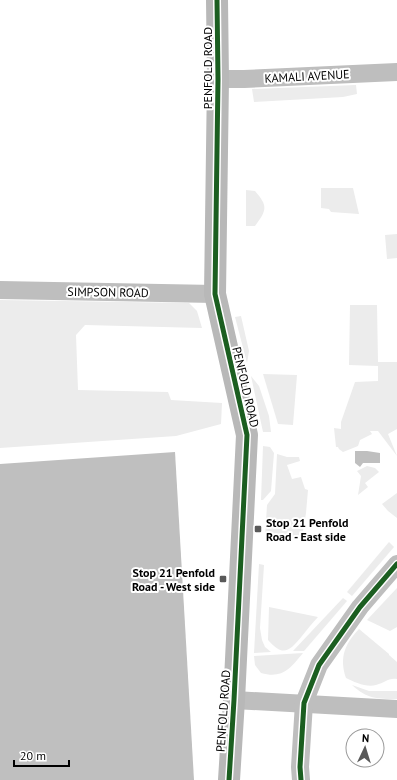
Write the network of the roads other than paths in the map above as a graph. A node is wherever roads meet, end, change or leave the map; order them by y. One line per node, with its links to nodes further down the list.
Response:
1 (217, 0): 3 (street, PENFOLD ROAD)
2 (397, 72): 3 (street, KAMALI AVENUE)
3 (218, 79): 5 (street, PENFOLD ROAD)
4 (0, 290): 5 (street, SIMPSON ROAD)
5 (215, 294): 7 (street, PENFOLD ROAD)
6 (397, 564): 8 (street)
7 (234, 700): 8 (street); 10 (street, PENFOLD ROAD)
8 (304, 704): 9 (street); 11 (street)
9 (397, 709)
10 (229, 780)
11 (301, 780)

